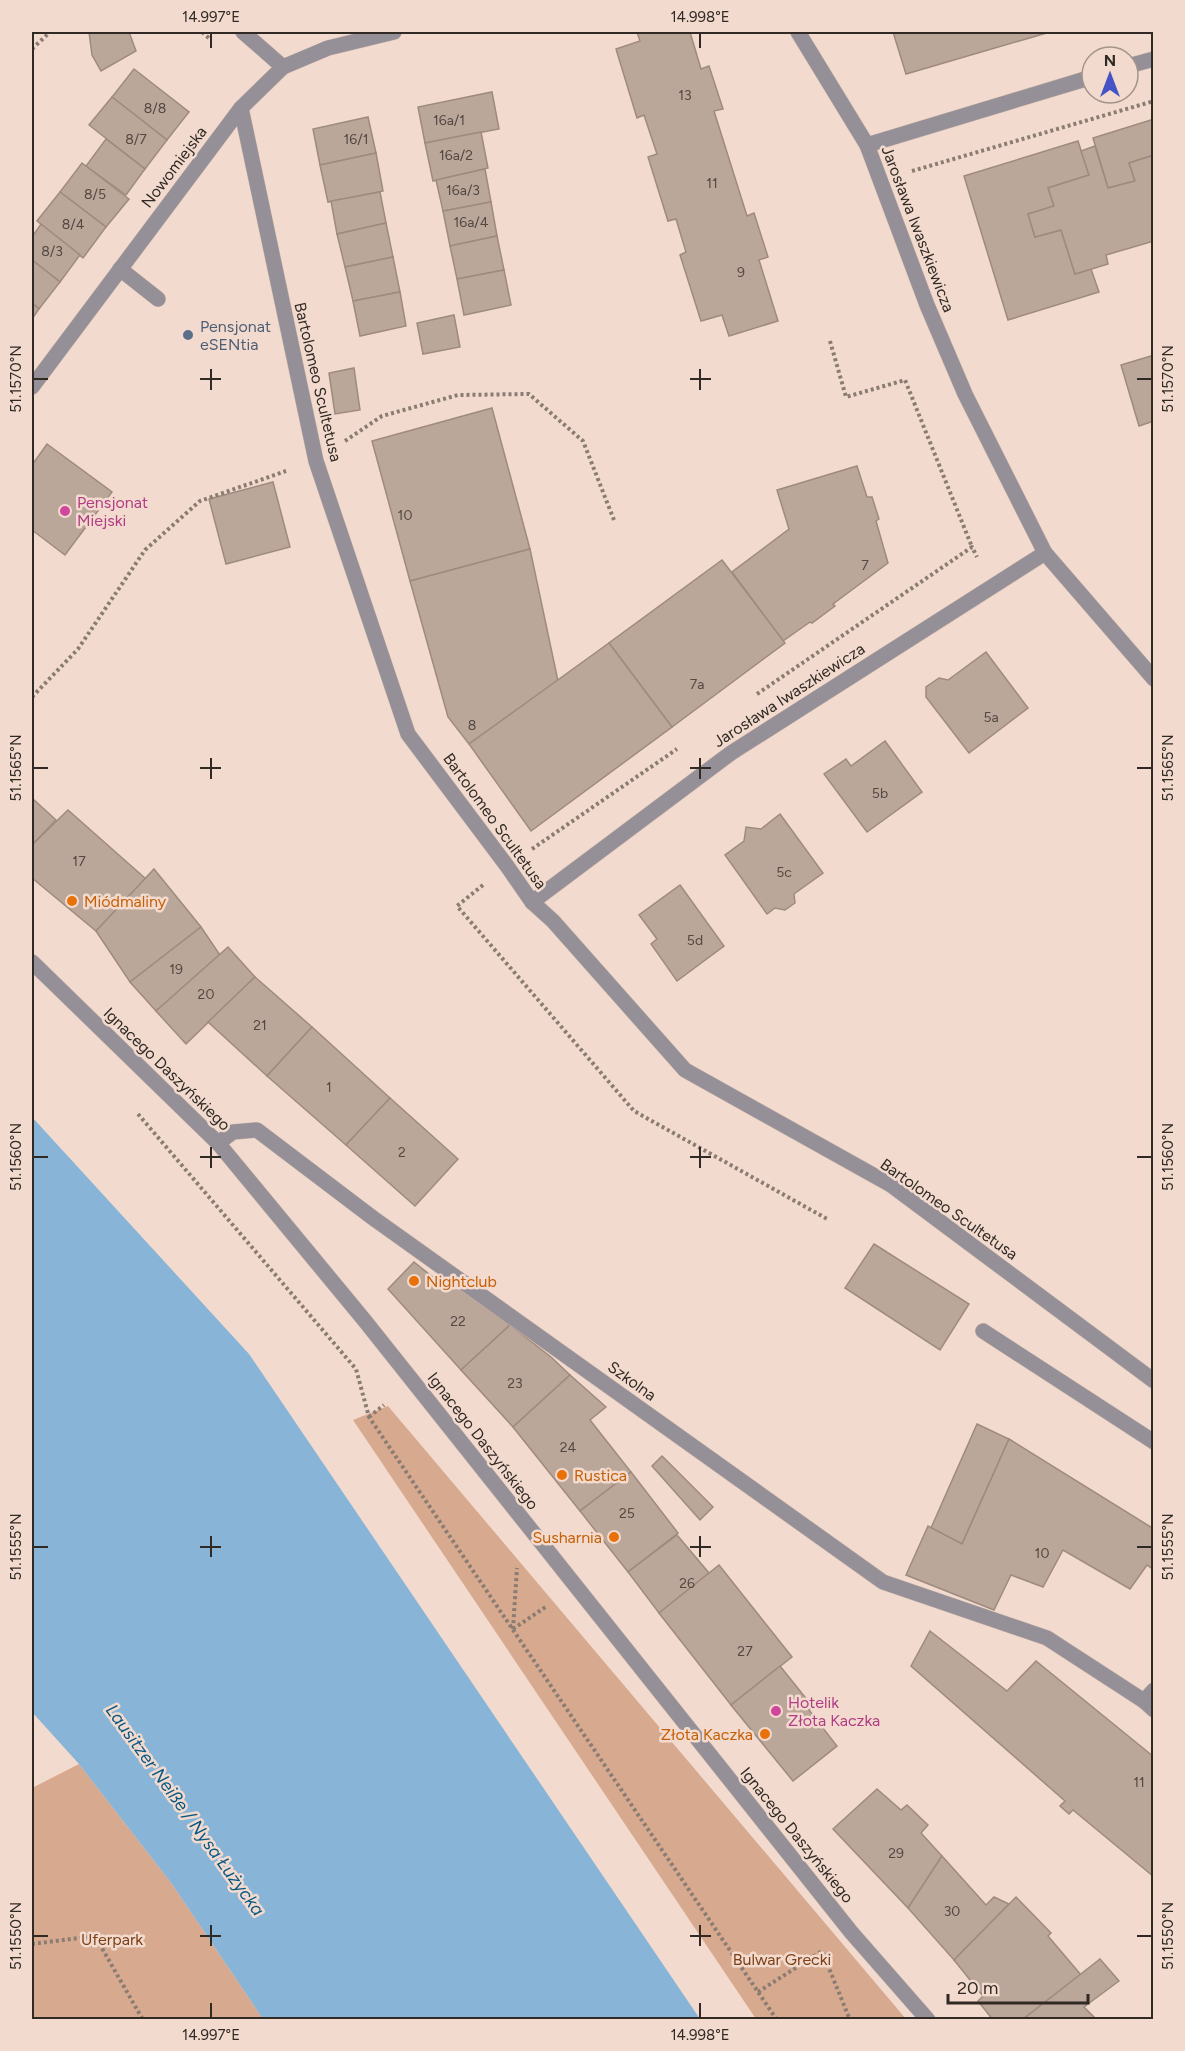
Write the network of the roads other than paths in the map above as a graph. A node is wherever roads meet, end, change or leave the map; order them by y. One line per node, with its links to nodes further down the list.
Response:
1 (243, 32): 4 (street)
2 (394, 32): 4 (street, Nowomiejska)
3 (798, 32): 7 (street, Jarosława Iwaszkiewicza)
4 (283, 67): 6 (street, Nowomiejska)
5 (1080, 81): 7 (street, Jarosława Iwaszkiewicza)
6 (241, 108): 8 (street, Nowomiejska); 13 (street, Bartolomeo Scultetusa)
7 (867, 145): 11 (street, Jarosława Iwaszkiewicza)
8 (120, 269): 9 (street); 10 (street, Nowomiejska)
9 (158, 299)
10 (32, 387)
11 (1045, 553): 12 (street, Jarosława Iwaszkiewicza); 13 (street, Jarosława Iwaszkiewicza)
12 (1154, 679)
13 (532, 902): 17 (street, Bartolomeo Scultetusa)
14 (32, 962): 15 (street, Ignacego Daszyńskiego)
15 (218, 1143): 19 (street, Szkolna); 20 (street, Ignacego Daszyńskiego)
16 (983, 1331): 18 (street)
17 (1154, 1381)
18 (1154, 1442)
19 (1150, 1700)
20 (928, 2019)

